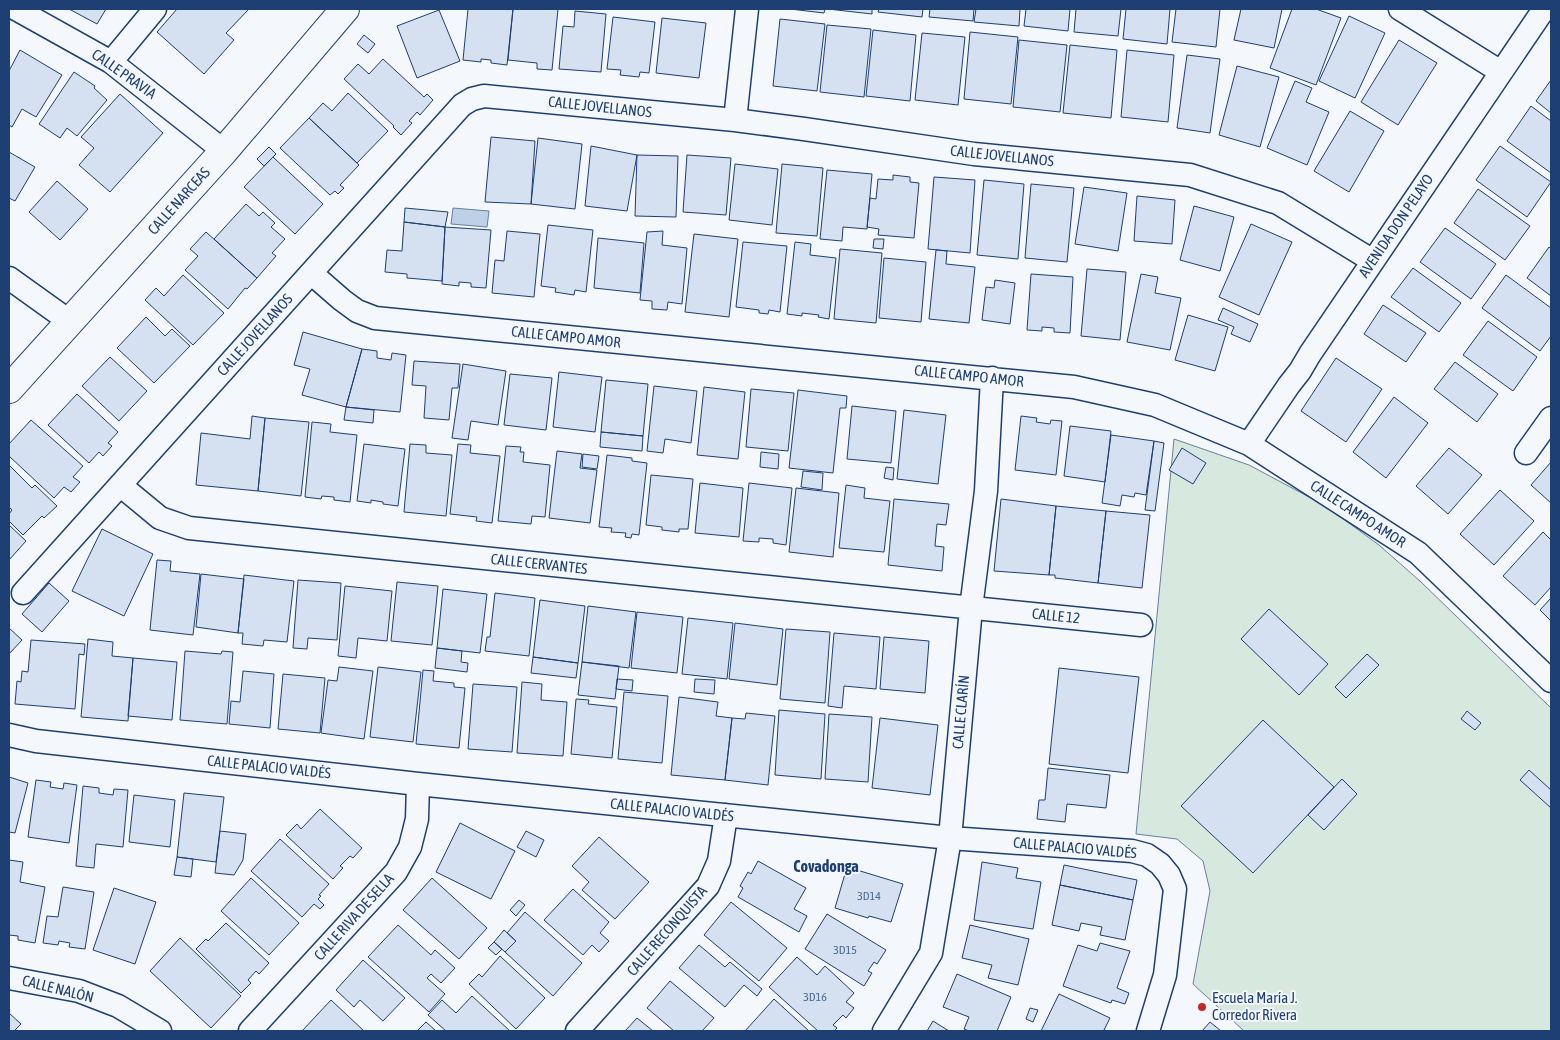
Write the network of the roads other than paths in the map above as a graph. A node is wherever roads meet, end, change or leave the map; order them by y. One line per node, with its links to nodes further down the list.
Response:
1 (16, 9): 7 (street, CALLE PRAVIA)
2 (154, 9): 7 (street)
3 (345, 9): 10 (street, CALLE NARCEAS)
4 (747, 9): 9 (street)
5 (1400, 9): 8 (street)
6 (1544, 9): 8 (street, AVENIDA DON PELAYO)
7 (111, 62): 10 (street, CALLE PRAVIA)
8 (1501, 72): 11 (street, AVENIDA DON PELAYO)
9 (735, 120): 11 (street, CALLE JOVELLANOS); 12 (street, CALLE JOVELLANOS)
10 (224, 151): 14 (street, CALLE NARCEAS)
11 (1373, 261): 18 (street, AVENIDA DON PELAYO)
12 (311, 273): 15 (street, CALLE CAMPO AMOR); 20 (street, CALLE JOVELLANOS)
13 (9, 278): 14 (street)
14 (69, 321): 16 (street, CALLE NARCEAS)
15 (992, 378): 18 (street, CALLE CAMPO AMOR); 22 (street, CALLE CLARÍN)
16 (9, 389)
17 (1551, 418): 19 (street)
18 (1249, 444): 24 (street, CALLE CAMPO AMOR)
19 (1526, 453)
20 (120, 485): 21 (street, CALLE JOVELLANOS); 22 (street, CALLE CERVANTES)
21 (23, 593)
22 (970, 608): 23 (street, CALLE 12); 28 (street, CALLE CLARÍN)
23 (1141, 625)
24 (1551, 681)
25 (9, 735): 26 (street, CALLE PALACIO VALDÉS)
26 (418, 784): 27 (street, CALLE PALACIO VALDÉS); 31 (street, CALLE RIVA DE SELLA)
27 (726, 815): 28 (street, CALLE PALACIO VALDÉS); 32 (street, CALLE RECONQUISTA)
28 (950, 838): 33 (street, CALLE CLARÍN); 34 (street, CALLE PALACIO VALDÉS)
29 (9, 978): 30 (street, CALLE NALÓN)
30 (160, 1031)
31 (250, 1031)
32 (577, 1031)
33 (884, 1031)
34 (1148, 1031)

